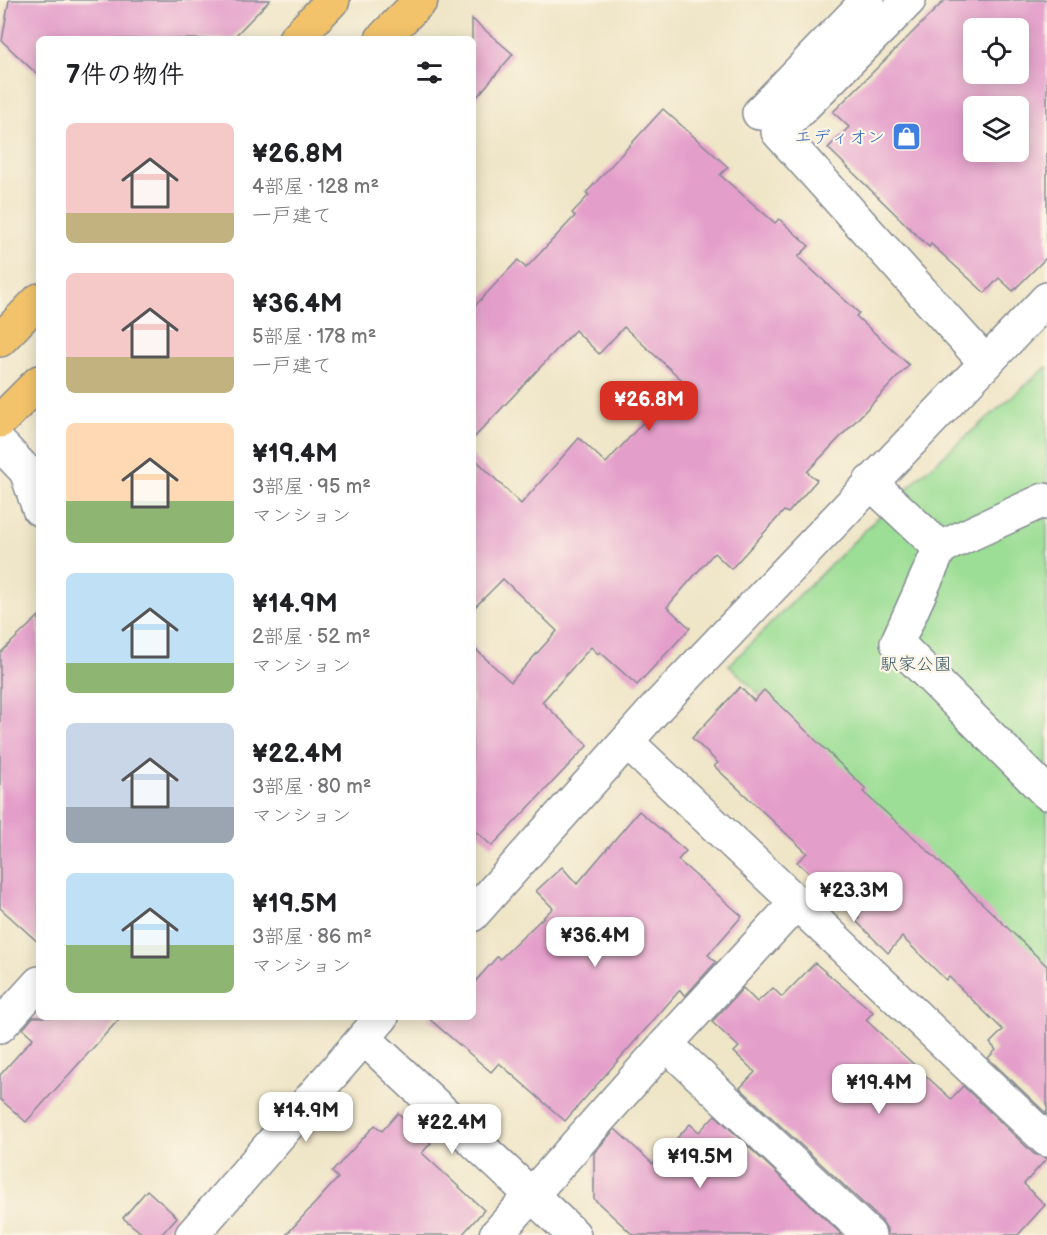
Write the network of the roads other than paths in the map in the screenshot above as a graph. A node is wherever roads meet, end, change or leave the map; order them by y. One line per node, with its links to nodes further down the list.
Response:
1 (333, 0): 5 (highway)
2 (421, 0): 6 (highway)
3 (868, 0): 7 (street)
4 (909, 0): 11 (street)
5 (298, 36)
6 (385, 36)
7 (759, 113)
8 (1047, 299): 11 (street)
9 (36, 303): 10 (highway)
10 (0, 340)
11 (985, 362): 15 (street)
12 (36, 385): 13 (highway)
13 (0, 421)
14 (0, 444): 16 (street)
15 (870, 482): 18 (street); 19 (street)
16 (36, 499)
17 (1047, 503): 18 (street)
18 (940, 548): 20 (street)
19 (627, 742): 21 (street); 22 (street)
20 (1047, 793)
21 (796, 903): 26 (street); 27 (street)
22 (476, 911)
23 (36, 986): 24 (street)
24 (0, 1026)
25 (373, 1027): 28 (street); 29 (street)
26 (666, 1044): 28 (street); 32 (street)
27 (1047, 1140)
28 (531, 1195): 30 (street); 31 (street)
29 (192, 1235)
30 (496, 1235)
31 (574, 1235)
32 (869, 1235)

